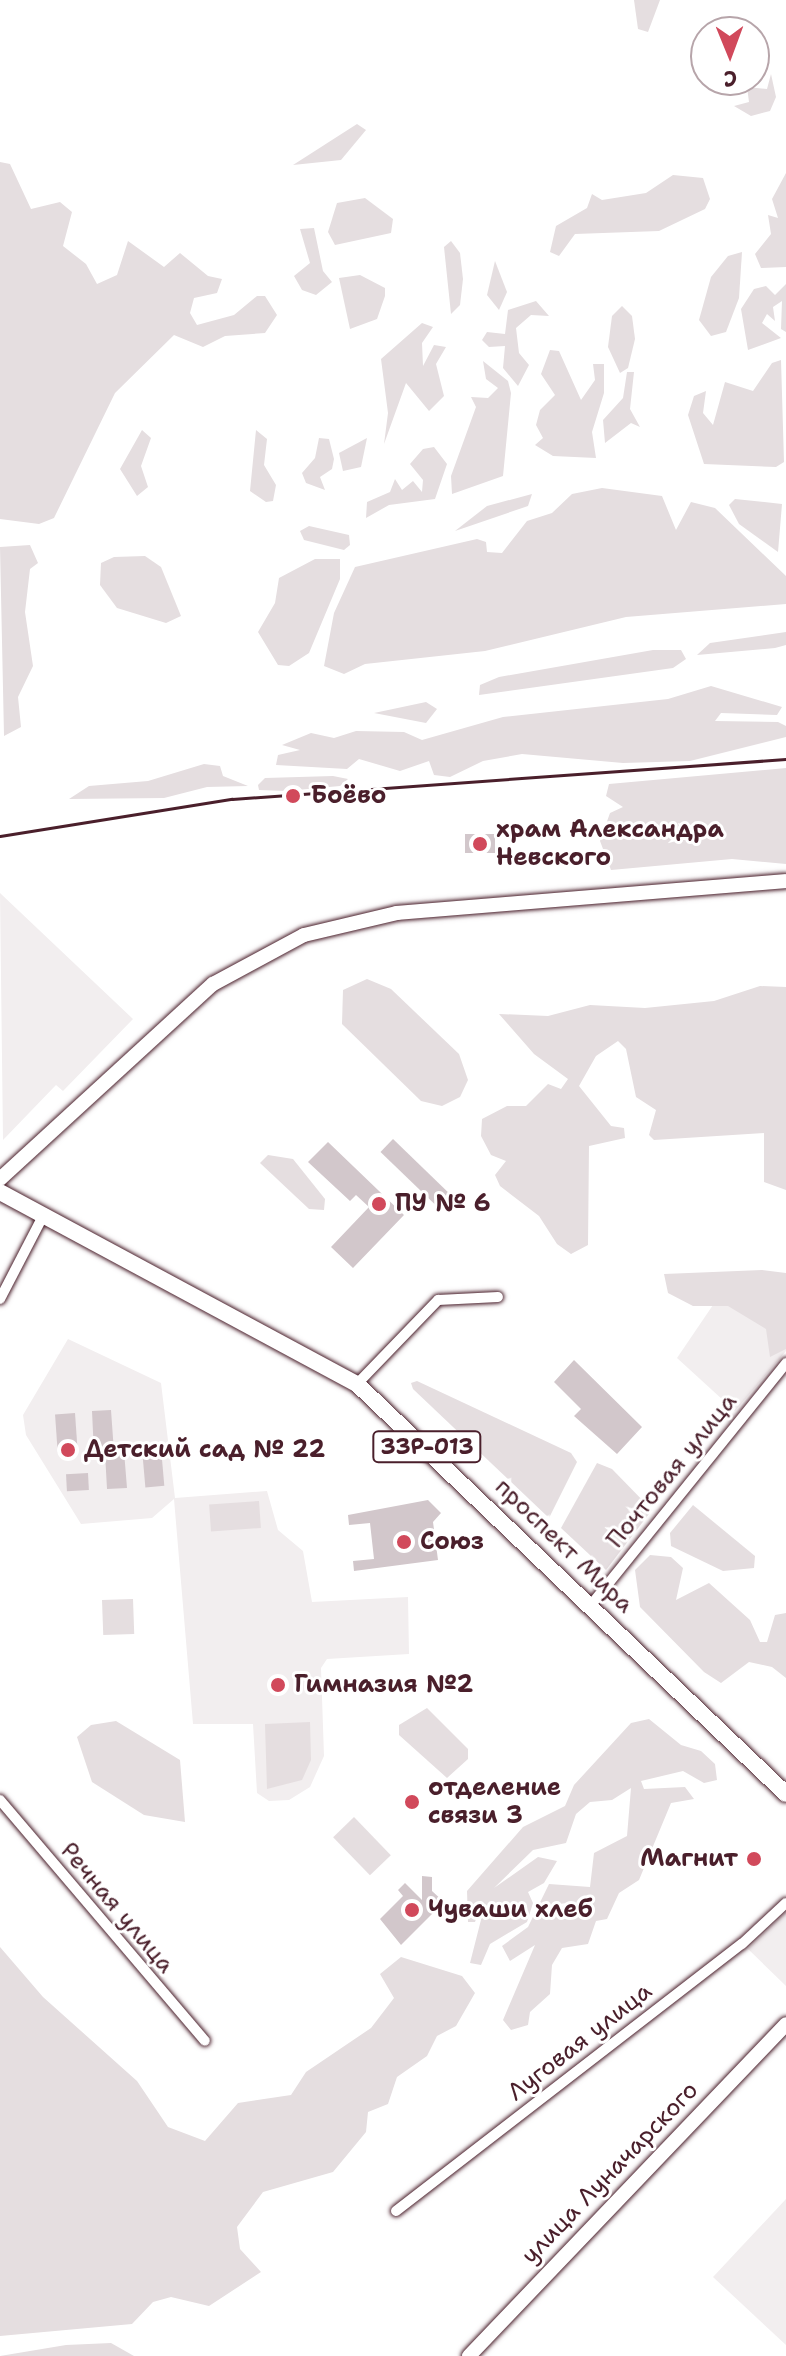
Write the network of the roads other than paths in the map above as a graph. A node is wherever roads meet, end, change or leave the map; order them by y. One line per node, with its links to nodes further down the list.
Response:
1 (786, 881): 2 (main road)
2 (0, 1179)
3 (0, 1192): 4 (main road, проспект Мира / 33Р-013)
4 (44, 1214): 6 (street); 8 (main road, проспект Мира / 33Р-013)
5 (498, 1297): 8 (street)
6 (0, 1299)
7 (786, 1363): 9 (street, Почтовая улица)
8 (357, 1384): 9 (main road, проспект Мира / 33Р-013)
9 (591, 1605): 10 (main road, проспект Мира / 33Р-013)
10 (786, 1794)
11 (0, 1800): 14 (street, Речная улица)
12 (786, 1903): 15 (street, Луговая улица)
13 (786, 2024): 16 (main road, улица Луначарского)
14 (205, 2041)
15 (396, 2211)
16 (469, 2356)

